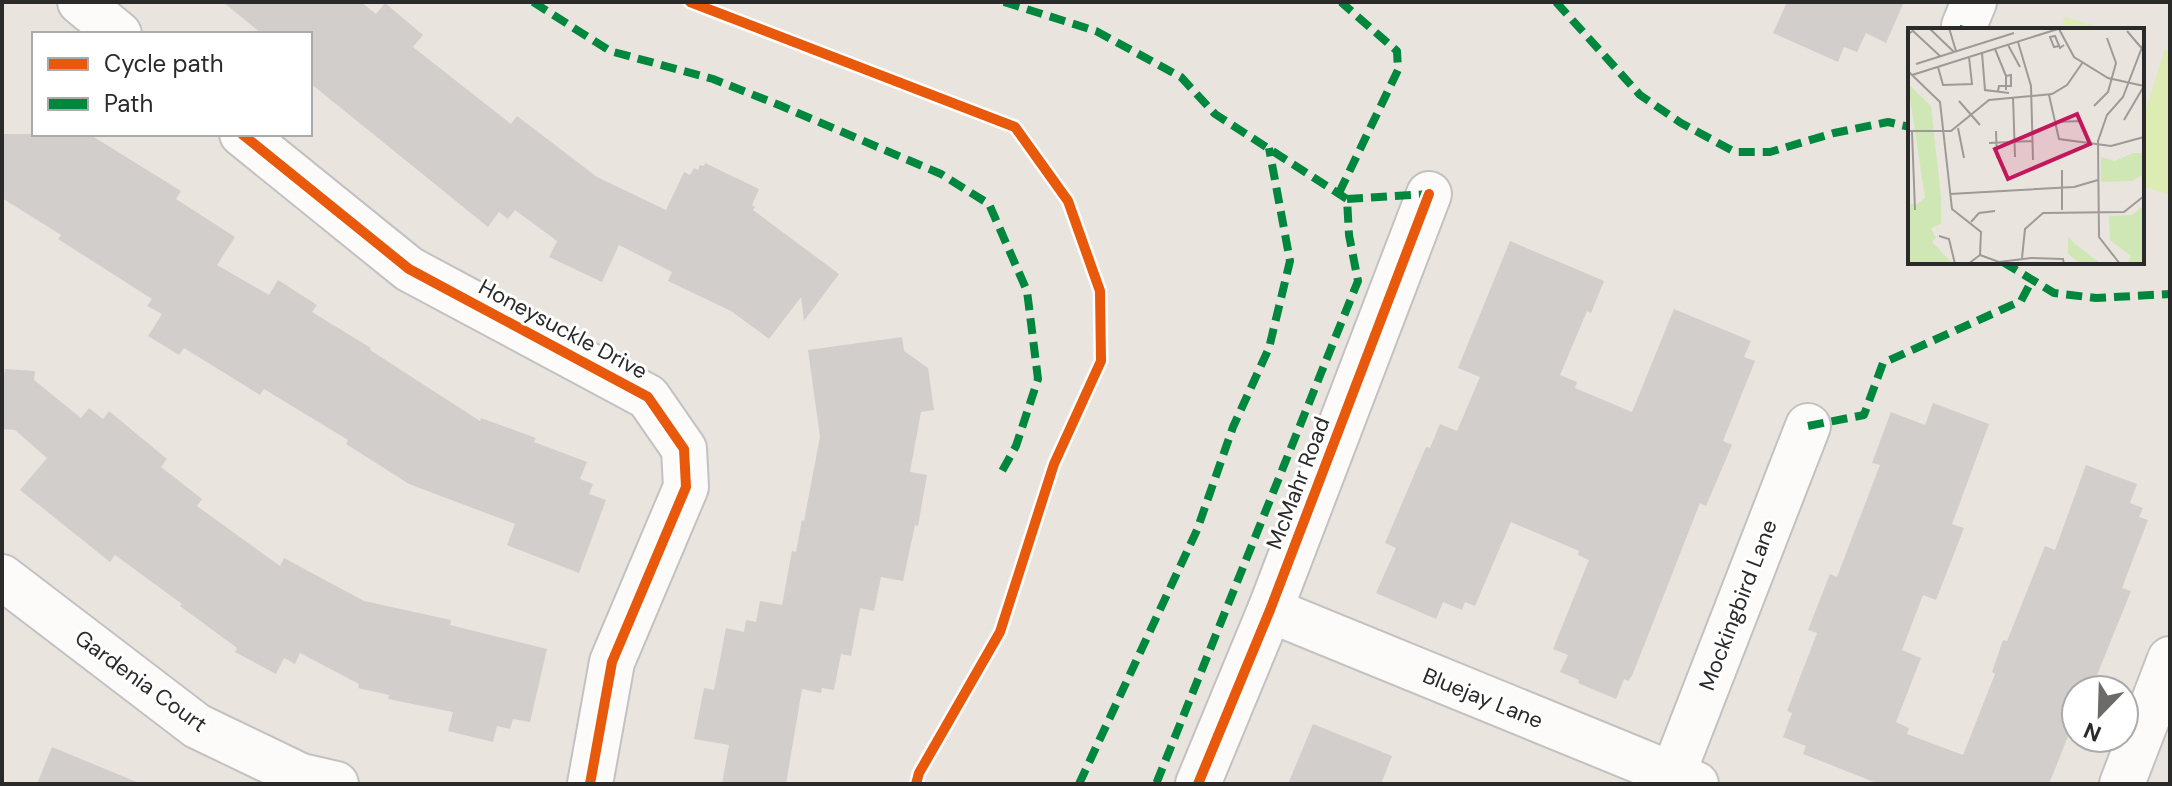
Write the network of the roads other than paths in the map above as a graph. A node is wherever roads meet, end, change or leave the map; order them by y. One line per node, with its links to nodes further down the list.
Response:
1 (80, 2): 2 (street)
2 (117, 32)
3 (244, 136): 11 (street, Honeysuckle Drive)
4 (1429, 194): 7 (street, McMahr Road)
5 (1808, 426): 9 (street, Mockingbird Lane)
6 (2, 577): 10 (street, Gardenia Court)
7 (1270, 610): 9 (street, Bluejay Lane); 12 (street, McMahr Road)
8 (2170, 659): 13 (street)
9 (1679, 781)
10 (336, 784)
11 (590, 784)
12 (1198, 784)
13 (2122, 784)

